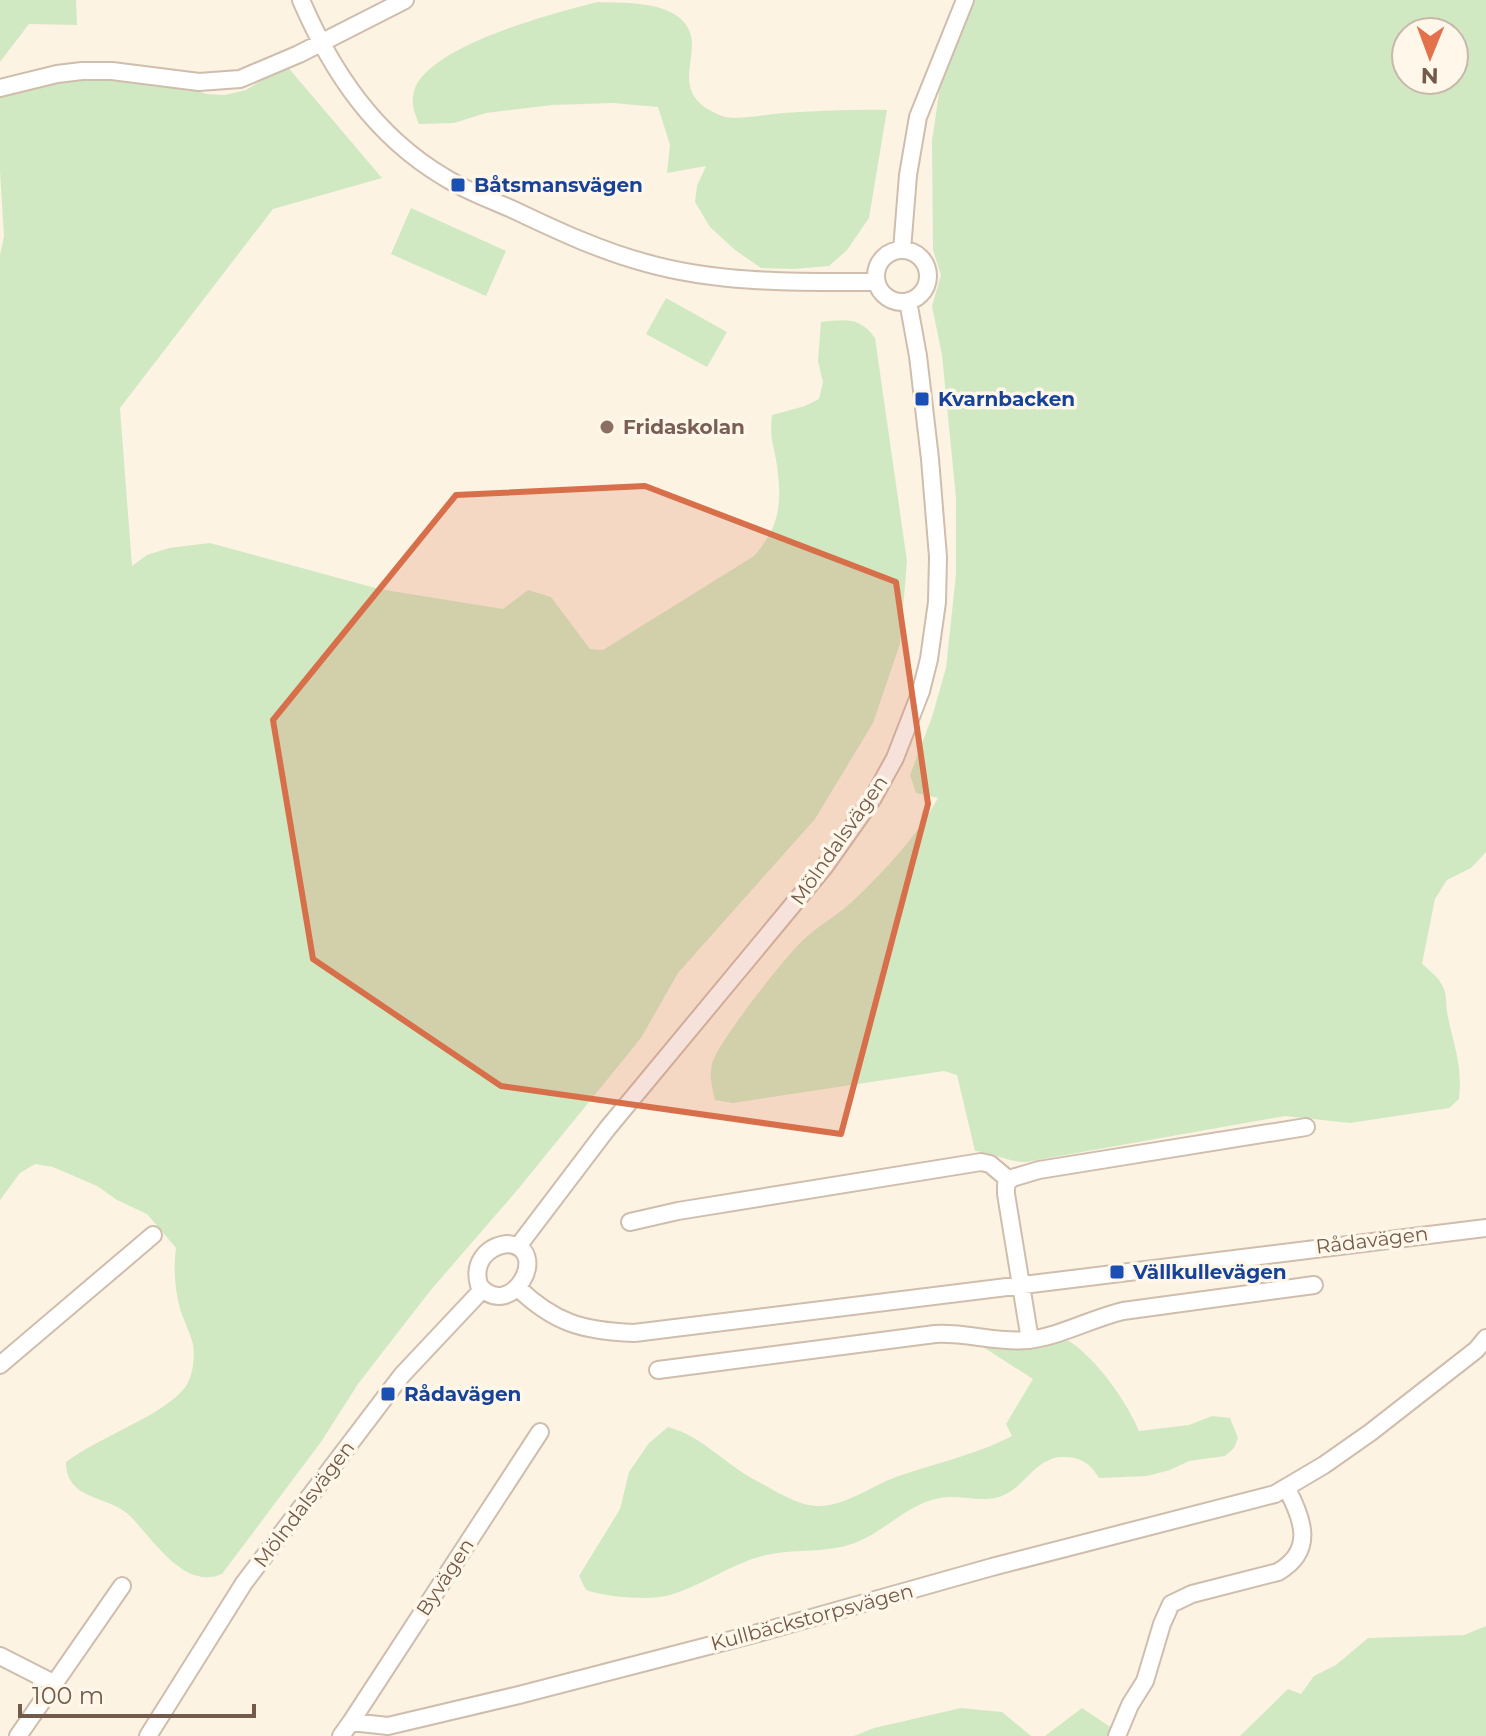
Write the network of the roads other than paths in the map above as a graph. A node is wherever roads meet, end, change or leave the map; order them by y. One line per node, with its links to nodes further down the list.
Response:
1 (301, 0): 4 (street)
2 (405, 0): 4 (street)
3 (965, 0): 6 (street)
4 (320, 43): 5 (street); 7 (street)
5 (0, 88)
6 (902, 250): 7 (street); 8 (street)
7 (876, 282): 8 (street)
8 (908, 301): 14 (street, Mölndalsvägen)
9 (1306, 1127): 10 (street)
10 (1009, 1180): 11 (street); 15 (street)
11 (630, 1222)
12 (1486, 1228): 15 (street, Rådavägen)
13 (153, 1235): 21 (street)
14 (519, 1245): 17 (street); 18 (street)
15 (1021, 1285): 17 (street, Rådavägen); 19 (street)
16 (1314, 1285): 19 (street, Rådavägen)
17 (517, 1287): 18 (street)
18 (482, 1290): 30 (street, Mölndalsvägen)
19 (1030, 1340): 22 (street, Rådavägen)
20 (1486, 1340): 24 (street, Kullbäckstorpsvägen)
21 (0, 1365)
22 (658, 1370)
23 (540, 1432): 28 (street, Byvägen)
24 (1287, 1489): 28 (street, Kullbäckstorpsvägen); 32 (street)
25 (122, 1586): 27 (street)
26 (0, 1656): 27 (street)
27 (55, 1684): 29 (street)
28 (351, 1722): 31 (street)
29 (18, 1736)
30 (148, 1736)
31 (341, 1736)
32 (1117, 1736)

